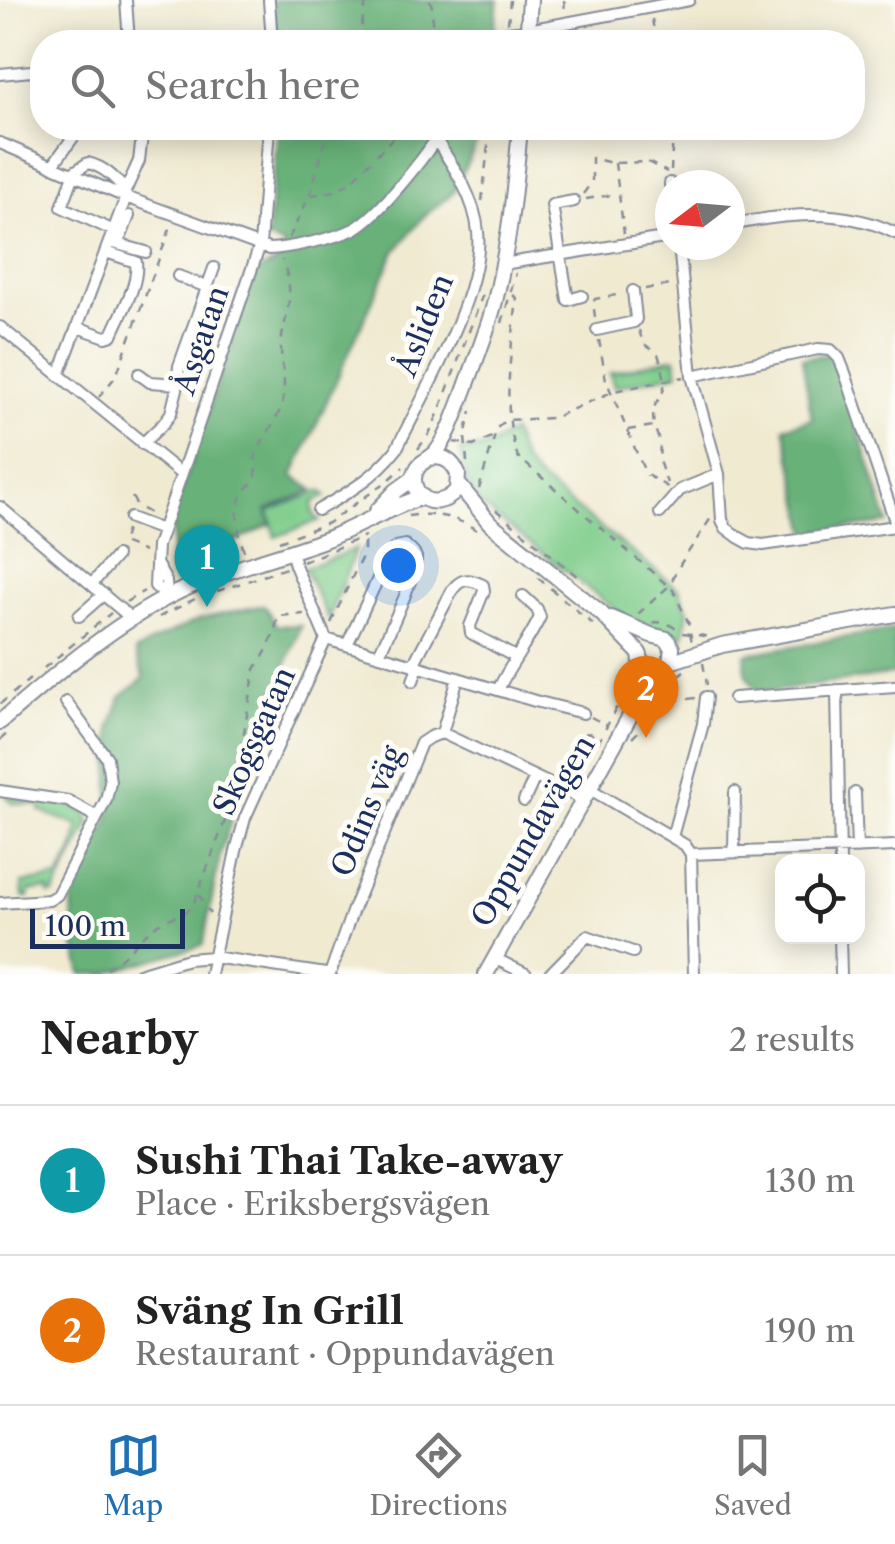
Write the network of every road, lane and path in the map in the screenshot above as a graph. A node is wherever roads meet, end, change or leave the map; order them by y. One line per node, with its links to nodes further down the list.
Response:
1 (126, 0): 10 (street)
2 (269, 0): 11 (street)
3 (366, 0): 12 (path)
4 (430, 0): 13 (path)
5 (530, 0): 14 (main road)
6 (564, 0): 9 (path)
7 (689, 0): 8 (street)
8 (649, 8): 9 (street); 16 (path)
9 (564, 24): 15 (street)
10 (129, 30)
11 (271, 30)
12 (361, 30)
13 (432, 30)
14 (528, 30)
15 (546, 30)
16 (654, 30)
17 (30, 71): 18 (street)
18 (0, 74)
19 (71, 140): 30 (street)
20 (142, 140): 33 (street)
21 (268, 140): 43 (street, Åsgatan)
22 (326, 140): 34 (path)
23 (391, 140): 34 (path)
24 (436, 140): 39 (street, Åsliden); 45 (street)
25 (489, 140): 39 (path)
26 (518, 140): 49 (main road)
27 (674, 140): 29 (path)
28 (0, 143): 30 (street)
29 (615, 163): 32 (path); 35 (path)
30 (52, 166): 31 (street)
31 (73, 175): 33 (street); 33 (street); 42 (street)
32 (618, 194): 35 (path); 44 (path)
33 (125, 195): 42 (street); 43 (street)
34 (310, 195): 45 (path)
35 (574, 202): 47 (street)
36 (130, 216): 42 (street)
37 (172, 222): 62 (path)
38 (745, 223): 40 (street)
39 (479, 232): 91 (street, Åsliden)
40 (895, 233)
41 (655, 240): 44 (street)
42 (112, 242): 46 (street); 59 (street); 59 (street)
43 (260, 245): 45 (street); 80 (street, Åsgatan)
44 (626, 245): 47 (street)
45 (285, 248): 103 (path)
46 (146, 252)
47 (560, 256): 49 (street); 57 (street)
48 (681, 260): 52 (street)
49 (503, 264): 70 (main road)
50 (214, 268): 53 (street)
51 (178, 276): 53 (street)
52 (683, 283): 55 (path); 65 (street)
53 (206, 287): 67 (street)
54 (485, 287): 77 (path)
55 (634, 292): 58 (street); 61 (path)
56 (512, 294): 71 (path)
57 (582, 296)
58 (635, 321): 61 (street); 66 (path)
59 (78, 327): 64 (street)
60 (0, 328): 64 (street)
61 (597, 330): 68 (path)
62 (124, 356): 63 (path); 69 (path)
63 (139, 374): 67 (street)
64 (60, 375): 69 (street)
65 (692, 376): 66 (path); 81 (street); 99 (street)
66 (664, 381): 68 (path); 72 (path)
67 (178, 384): 76 (street)
68 (612, 392): 71 (path); 73 (path)
69 (93, 403): 76 (street)
70 (456, 414): 75 (main road); 77 (main road)
71 (509, 419): 74 (path); 108 (path)
72 (654, 426): 73 (path); 84 (path)
73 (627, 430): 84 (path)
74 (494, 436): 75 (path); 85 (path)
75 (459, 443): 79 (main road); 79 (path)
76 (142, 444): 80 (street)
77 (423, 455): 79 (main road); 82 (main road)
78 (409, 460): 101 (path)
79 (460, 465): 83 (main road)
80 (181, 474): 98 (street, Åsgatan)
81 (719, 474): 84 (street); 92 (street)
82 (414, 478): 88 (main road); 97 (main road)
83 (467, 485): 85 (path); 89 (main road); 96 (main road)
84 (672, 490): 93 (street)
85 (478, 491): 86 (path)
86 (483, 497)
87 (132, 498): 98 (path)
88 (422, 498): 89 (main road); 97 (main road)
89 (446, 500): 96 (main road)
90 (0, 507): 107 (street)
91 (318, 510)
92 (720, 511): 99 (street); 108 (path)
93 (660, 513)
94 (130, 518): 98 (street); 102 (path)
95 (397, 519): 96 (path)
96 (489, 522): 110 (path); 116 (main road)
97 (373, 523): 100 (path); 105 (main road)
98 (160, 524): 113 (street, Åsgatan)
99 (895, 524)
100 (364, 537): 105 (path); 123 (path)
101 (276, 542)
102 (146, 552)
103 (244, 554)
104 (116, 556): 107 (street)
105 (293, 558): 113 (main road); 115 (street, Skogsgatan); 119 (path)
106 (529, 572): 121 (path)
107 (92, 584): 111 (street)
108 (669, 586): 124 (path); 124 (path)
109 (149, 588): 114 (path)
110 (591, 588)
111 (104, 594): 114 (street); 118 (street)
112 (523, 596): 129 (street)
113 (167, 598): 120 (main road)
114 (120, 606): 120 (street); 144 (path)
115 (315, 613): 123 (street, Skogsgatan); 167 (path)
116 (601, 613): 122 (main road); 130 (main road)
117 (895, 614): 127 (main road)
118 (79, 616)
119 (157, 618)
120 (132, 619): 147 (main road)
121 (602, 632)
122 (651, 635): 125 (main road); 130 (main road)
123 (326, 638): 126 (street); 172 (street, Skogsgatan)
124 (692, 640): 125 (main road); 127 (main road); 127 (path)
125 (670, 643): 133 (main road)
126 (348, 645): 128 (street); 128 (street)
127 (722, 645): 133 (main road)
128 (380, 654): 132 (street)
129 (515, 657): 132 (street); 137 (street)
130 (641, 657): 133 (main road); 146 (main road, Oppundavägen)
131 (703, 662): 140 (path)
132 (415, 665): 134 (street); 135 (street)
133 (666, 665): 146 (main road, Oppundavägen)
134 (458, 678): 137 (street); 149 (street, Odins väg)
135 (412, 681)
136 (895, 686): 138 (street)
137 (498, 690): 145 (street)
138 (837, 690): 141 (street); 163 (street)
139 (624, 693): 148 (path)
140 (706, 697): 143 (path); 160 (street)
141 (734, 698)
142 (66, 702): 159 (street)
143 (656, 702)
144 (0, 704)
145 (583, 713): 148 (path)
146 (630, 716): 157 (main road, Oppundavägen)
147 (6, 725): 150 (path)
148 (607, 726): 151 (path)
149 (442, 733): 152 (street); 177 (street, Odins väg)
150 (0, 740)
151 (593, 742): 153 (street)
152 (535, 777): 153 (street); 158 (street)
153 (561, 790): 157 (street)
154 (0, 791): 159 (street)
155 (735, 792): 164 (street)
156 (855, 793): 162 (street)
157 (587, 795): 160 (street); 173 (main road, Oppundavägen)
158 (524, 801)
159 (97, 817): 168 (street)
160 (672, 837): 165 (street)
161 (895, 846): 162 (street)
162 (857, 848): 163 (street)
163 (840, 849): 164 (street); 166 (street)
164 (734, 852): 165 (street)
165 (691, 854): 181 (street)
166 (840, 854)
167 (198, 893): 169 (path); 174 (path)
168 (0, 903)
169 (215, 923)
170 (840, 944): 182 (street)
171 (634, 952): 180 (street)
172 (213, 957): 175 (street); 176 (street, Skogsgatan); 177 (street)
173 (494, 958): 178 (main road, Oppundavägen); 179 (street)
174 (91, 974)
175 (139, 974)
176 (210, 974)
177 (328, 974)
178 (486, 974)
179 (526, 974)
180 (550, 974)
181 (694, 974)
182 (841, 974)

